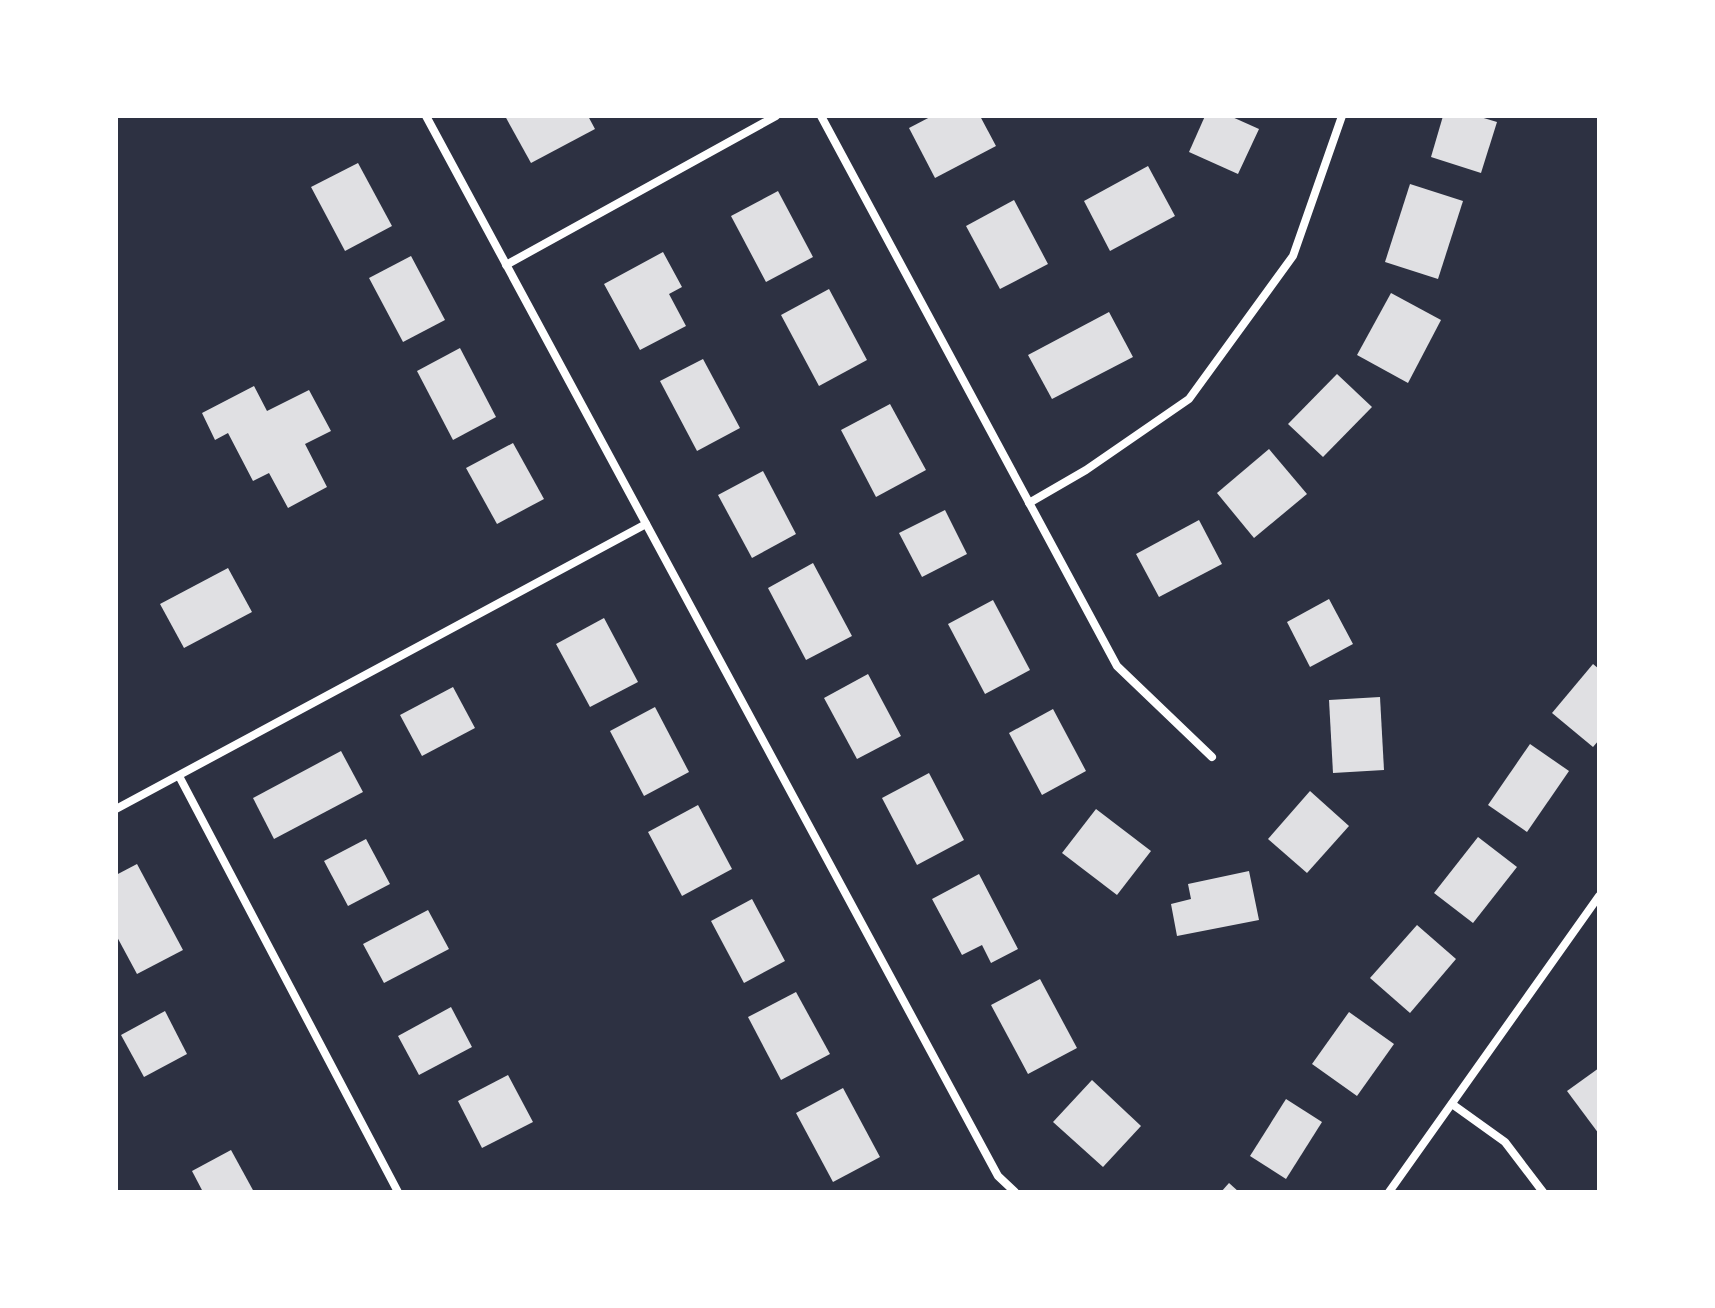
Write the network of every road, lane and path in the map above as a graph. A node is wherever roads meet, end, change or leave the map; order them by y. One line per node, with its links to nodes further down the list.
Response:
1 (426, 116): 5 (street)
2 (776, 116): 5 (street)
3 (821, 116): 6 (street)
4 (1342, 116): 6 (street)
5 (506, 265): 7 (street)
6 (1029, 503): 8 (street)
7 (646, 524): 9 (street); 14 (street)
8 (1212, 757)
9 (179, 776): 10 (street); 13 (street)
10 (116, 809)
11 (1599, 896): 12 (street)
12 (1452, 1104): 15 (street); 16 (street)
13 (398, 1192)
14 (1015, 1192)
15 (1389, 1192)
16 (1543, 1192)

